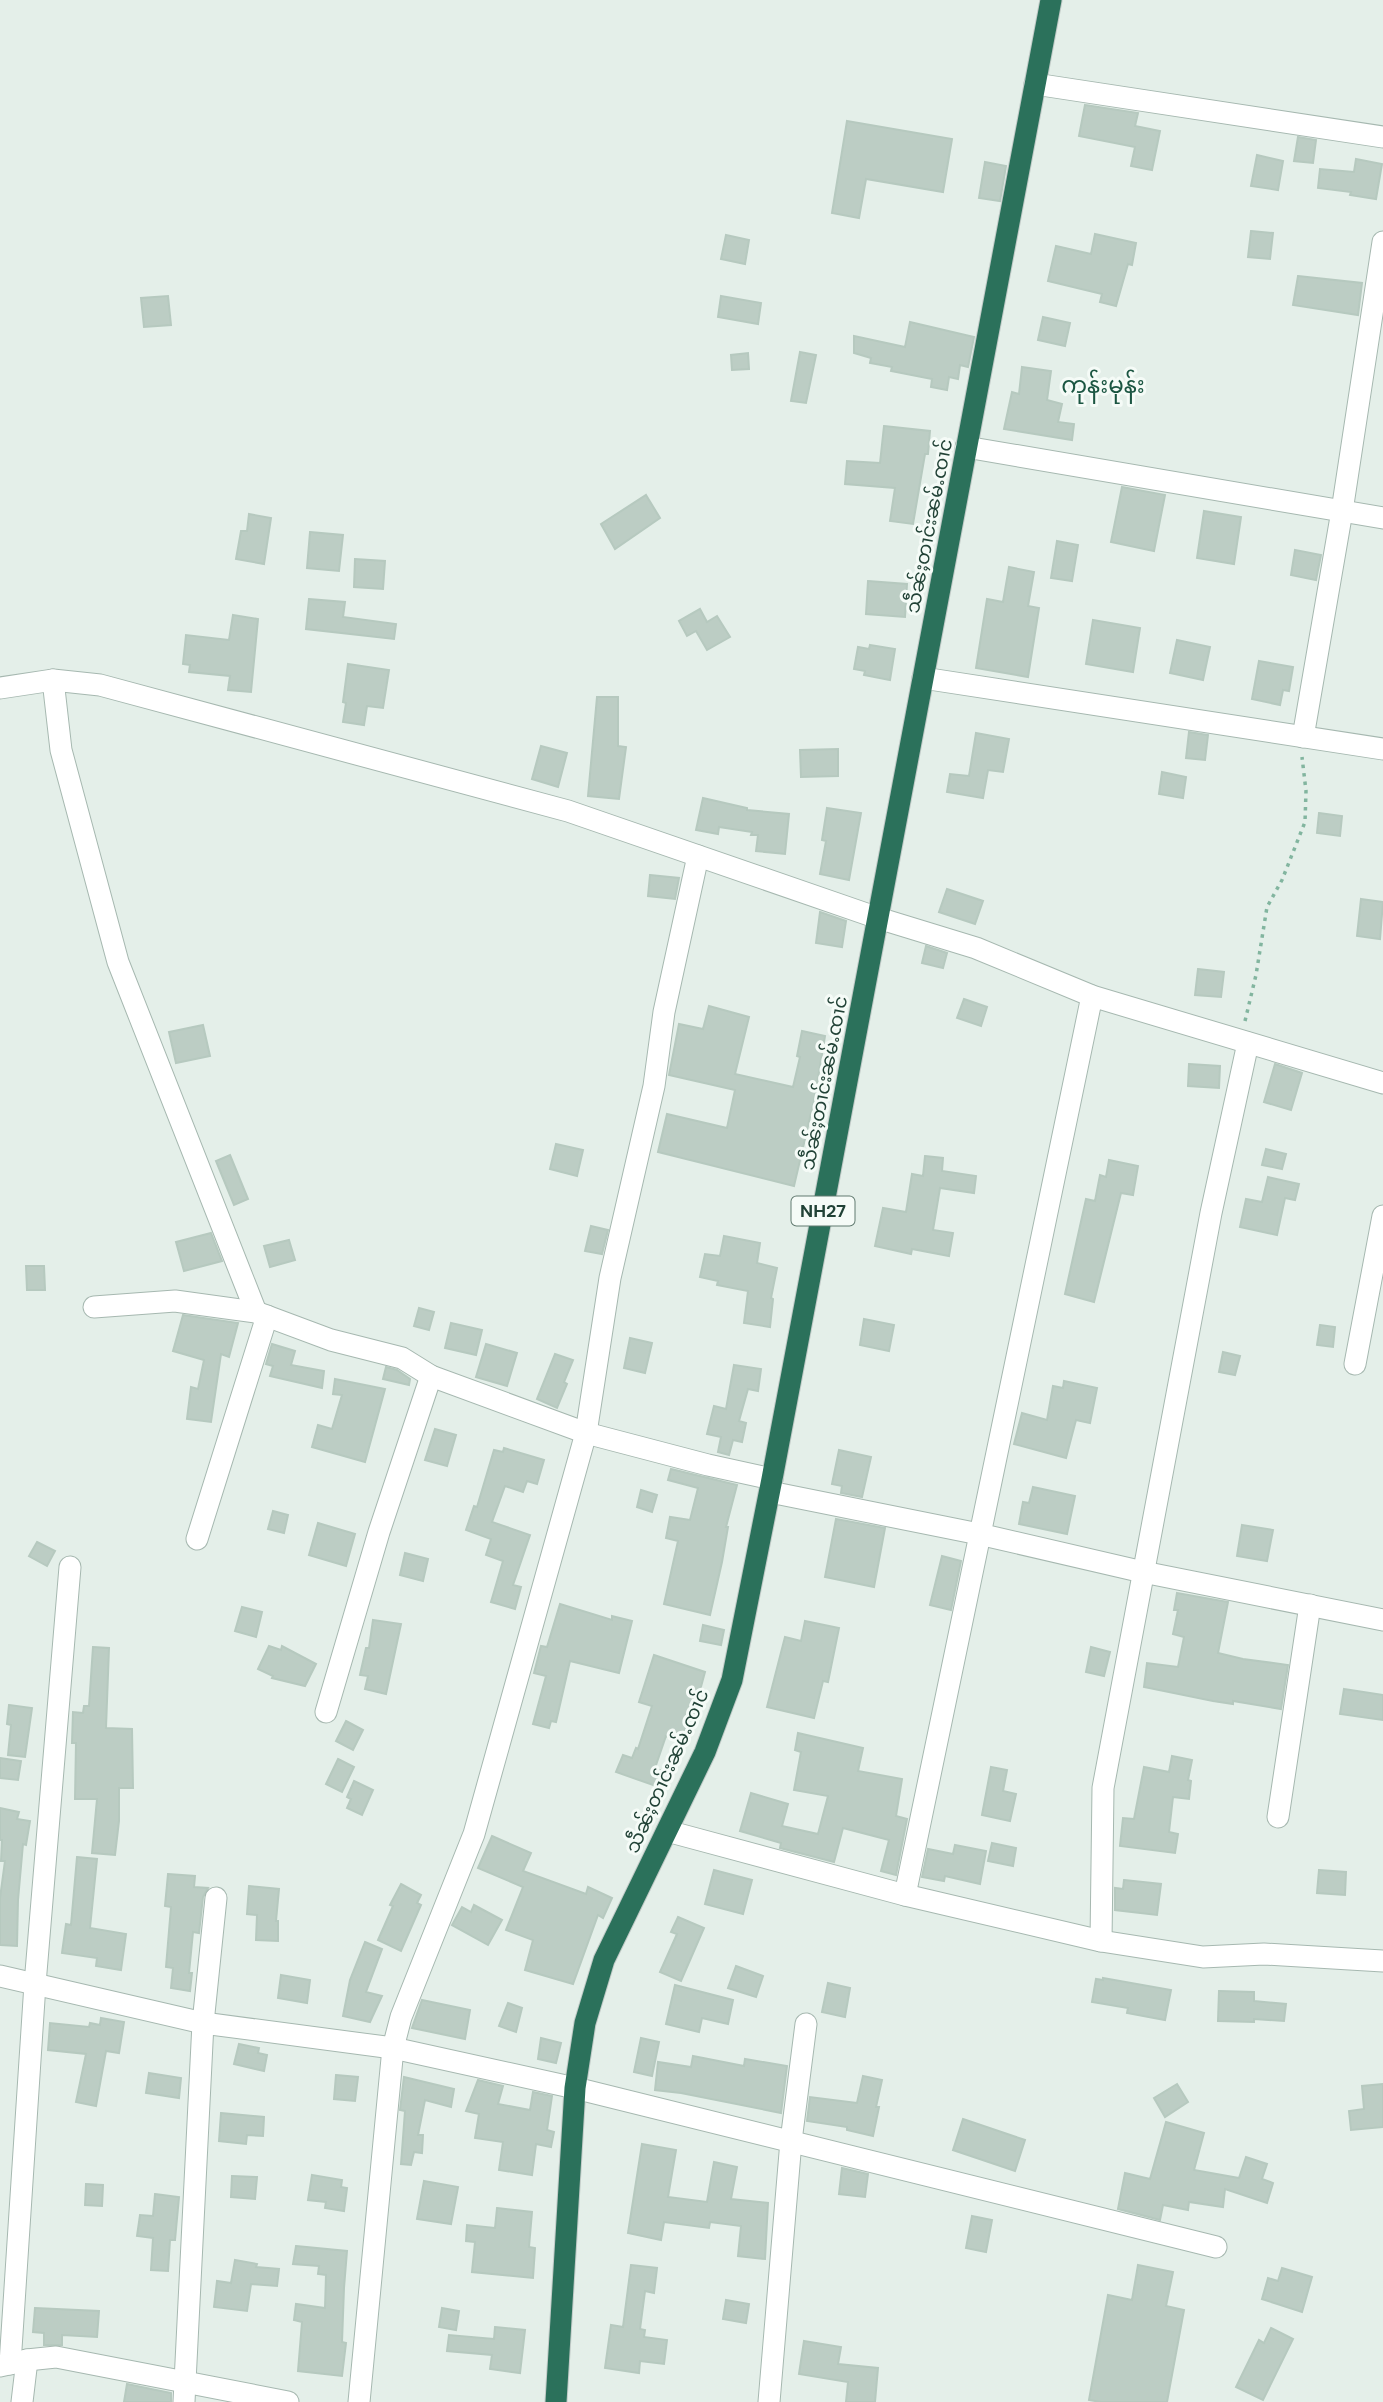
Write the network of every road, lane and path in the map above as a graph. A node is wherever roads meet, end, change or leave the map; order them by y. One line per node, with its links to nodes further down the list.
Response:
1 (1051, 0): 2 (highway, သဵၼ်ႈတၢင်းၼမ်ႉၸၢင် / NH27)
2 (1035, 84): 3 (street); 5 (highway, သဵၼ်ႈတၢင်းၼမ်ႉၸၢင် / NH27)
3 (1383, 136)
4 (1383, 242): 6 (street)
5 (966, 447): 6 (street); 8 (highway, သဵၼ်ႈတၢင်းၼမ်ႉၸၢင် / NH27)
6 (1342, 511): 7 (street); 11 (street)
7 (1383, 518)
8 (923, 678): 11 (street); 14 (highway, သဵၼ်ႈတၢင်းၼမ်ႉၸၢင် / NH27)
9 (53, 680): 10 (street); 13 (street); 20 (street)
10 (0, 688)
11 (1303, 737): 12 (street); 16 (path)
12 (1383, 749)
13 (698, 856): 14 (street); 23 (street)
14 (878, 918): 15 (street); 24 (highway, သဵၼ်ႈတၢင်းၼမ်ႉၸၢင် / NH27)
15 (1092, 996): 16 (street); 25 (street)
16 (1244, 1042): 17 (street); 28 (street)
17 (1383, 1083)
18 (1383, 1216): 21 (street)
19 (94, 1307): 20 (street)
20 (262, 1314): 22 (street); 26 (street)
21 (1355, 1364)
22 (431, 1377): 23 (street); 31 (street)
23 (586, 1433): 24 (street); 42 (street)
24 (771, 1485): 25 (street); 33 (highway, သဵၼ်ႈတၢင်းၼမ်ႉၸၢင် / NH27)
25 (979, 1534): 28 (street); 34 (street)
26 (197, 1539)
27 (70, 1567): 39 (street)
28 (1143, 1572): 29 (street); 36 (street)
29 (1310, 1605): 30 (street); 32 (street)
30 (1383, 1620)
31 (326, 1712)
32 (1278, 1817)
33 (667, 1831): 34 (street); 43 (highway, သဵၼ်ႈတၢင်းၼမ်ႉၸၢင် / NH27)
34 (905, 1895): 36 (street)
35 (216, 1898): 40 (street)
36 (1101, 1941): 37 (street)
37 (1383, 1961)
38 (0, 1976): 39 (street)
39 (35, 1984): 40 (street); 46 (street)
40 (203, 2023): 42 (street); 47 (street)
41 (806, 2024): 44 (street)
42 (393, 2048): 43 (street); 50 (street)
43 (575, 2088): 44 (street); 51 (highway, သဵၼ်ႈတၢင်းၼမ်ႉၸၢင် / NH27)
44 (791, 2141): 45 (street); 52 (street)
45 (1216, 2247)
46 (12, 2363): 47 (street); 48 (street)
47 (185, 2392): 49 (street)
48 (22, 2402)
49 (288, 2402)
50 (359, 2402)
51 (556, 2402)
52 (769, 2402)

